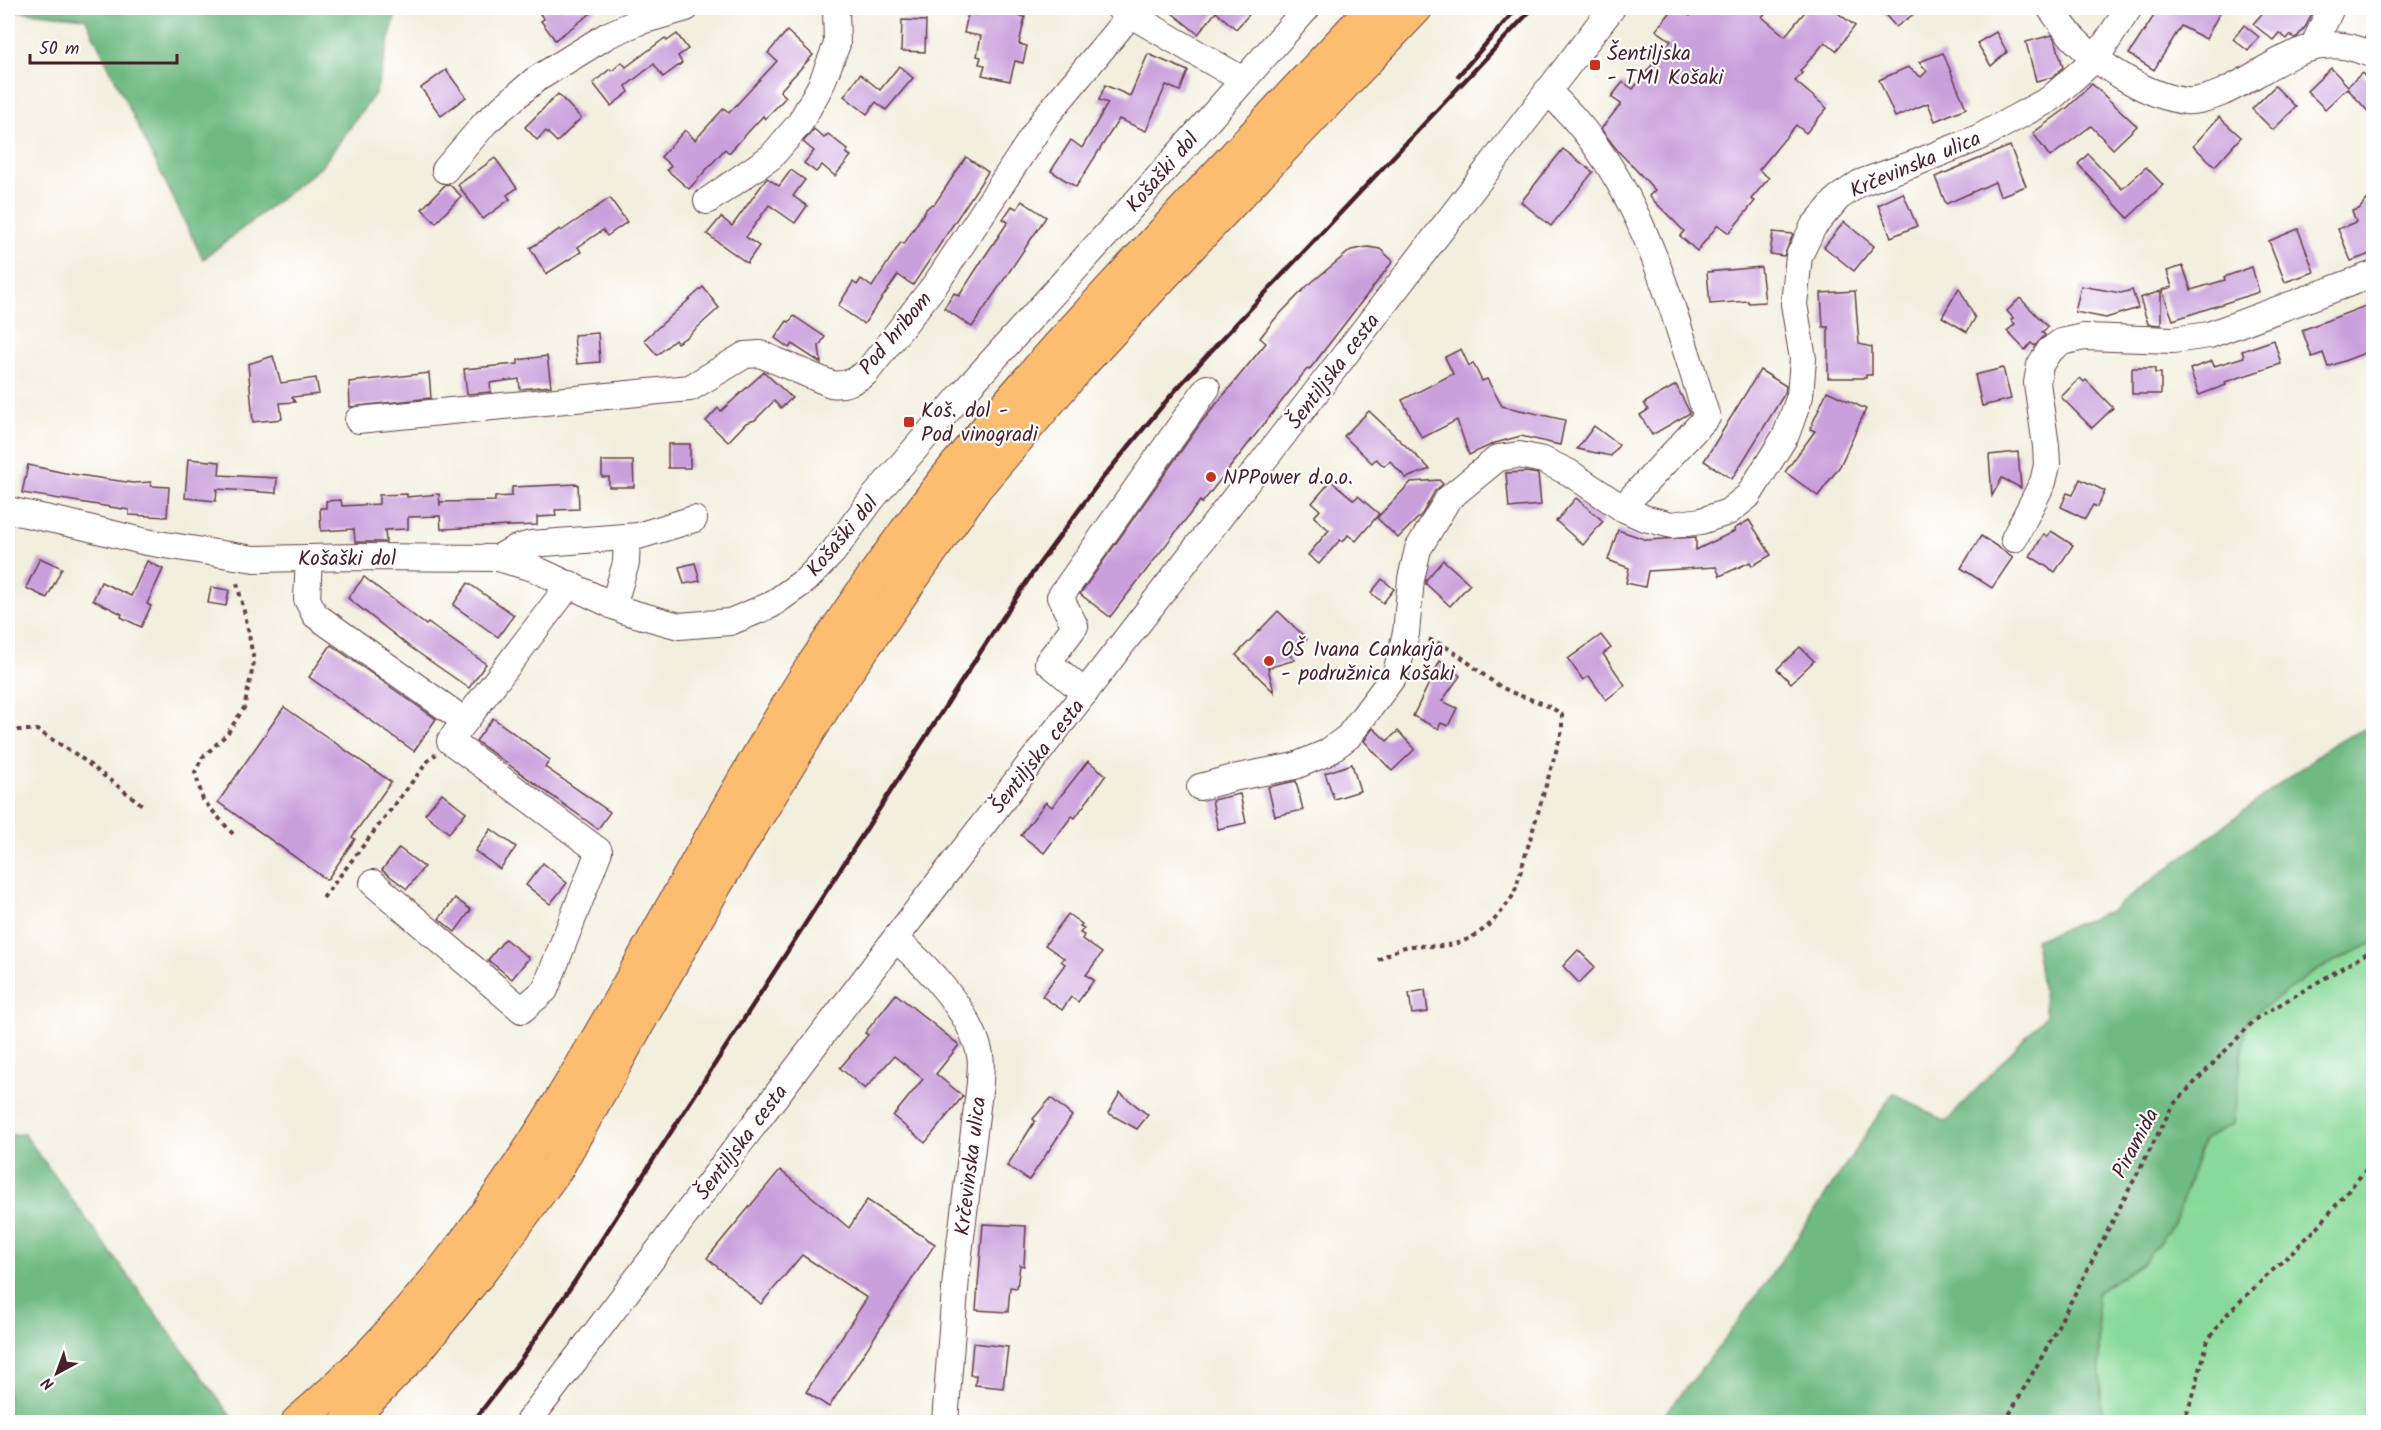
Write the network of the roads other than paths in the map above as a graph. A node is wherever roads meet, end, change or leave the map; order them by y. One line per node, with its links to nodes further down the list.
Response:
1 (686, 8): 16 (street)
2 (836, 8): 17 (street)
3 (1307, 8): 14 (street, Košaški dol)
4 (1373, 8): 35 (highway)
5 (1416, 8): 36 (highway)
6 (1612, 8): 15 (street, Šentiljska cesta)
7 (2050, 8): 13 (street)
8 (2129, 8): 13 (street, Krčevinska ulica)
9 (2331, 8): 11 (street)
10 (1128, 9): 14 (street); 20 (street, Pod hribom)
11 (2313, 47): 12 (street); 13 (street)
12 (2373, 55)
13 (2096, 58): 21 (street, Krčevinska ulica)
14 (1243, 80): 29 (street, Košaški dol)
15 (1547, 91): 21 (street); 30 (street, Šentiljska cesta)
16 (445, 170)
17 (707, 201)
18 (2373, 274): 25 (street)
19 (1207, 388): 30 (street)
20 (358, 420)
21 (1622, 508): 32 (street, Krčevinska ulica)
22 (8, 510): 26 (street, Košaški dol)
23 (694, 519): 24 (street)
24 (627, 537): 27 (street); 29 (street)
25 (2014, 539)
26 (309, 558): 27 (street, Košaški dol); 31 (street)
27 (498, 558): 28 (street, Košaški dol)
28 (570, 584): 29 (street, Košaški dol); 31 (street)
29 (613, 606)
30 (1085, 693): 34 (street, Šentiljska cesta)
31 (465, 721): 33 (street)
32 (1200, 787)
33 (373, 883)
34 (895, 939): 37 (street, Šentiljska cesta); 38 (street, Krčevinska ulica)
35 (298, 1422)
36 (346, 1422)
37 (528, 1422)
38 (945, 1422)

